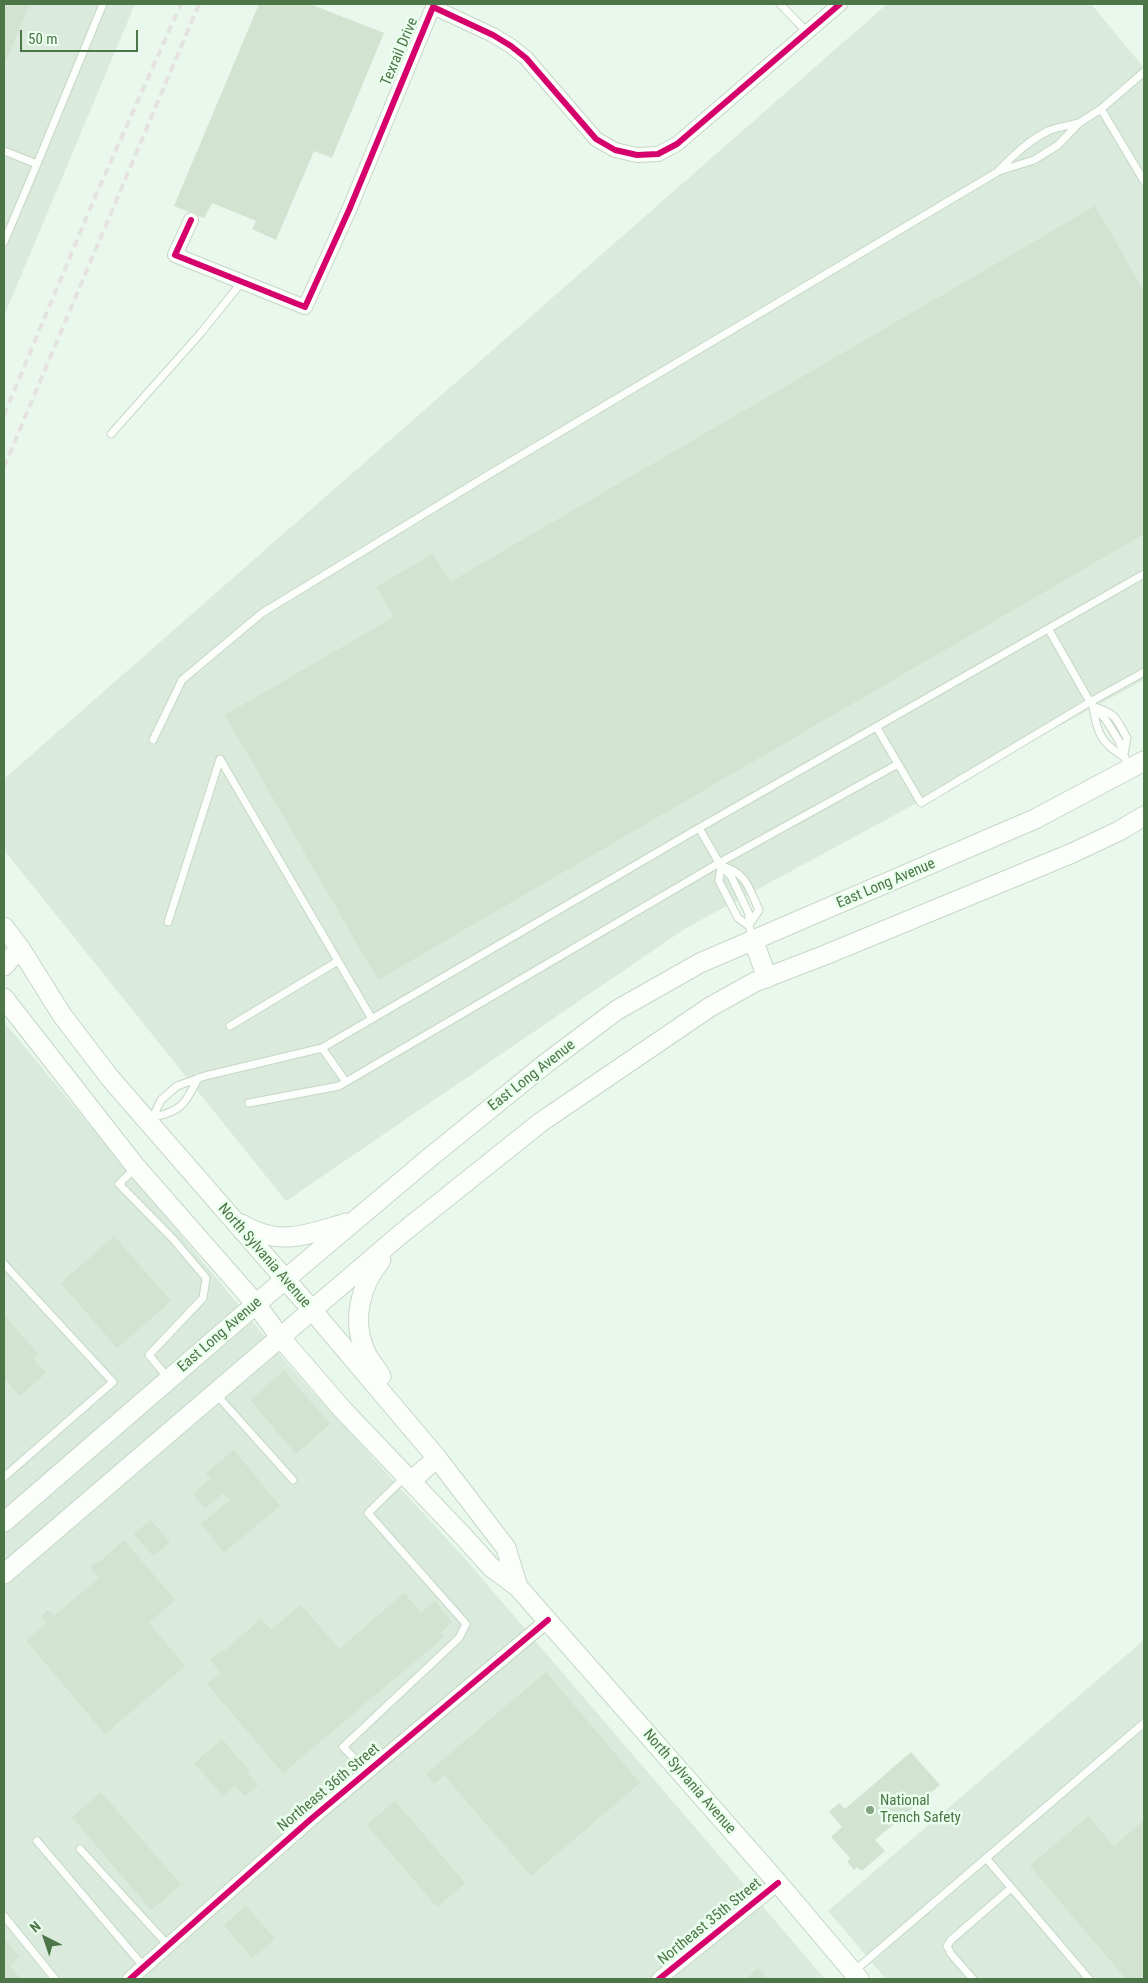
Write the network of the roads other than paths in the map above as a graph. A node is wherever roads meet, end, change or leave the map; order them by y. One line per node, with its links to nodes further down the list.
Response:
1 (103, 4): 9 (lane)
2 (780, 4): 4 (lane)
3 (840, 4): 4 (street, Texrail Drive)
4 (807, 32): 14 (street, Texrail Drive)
5 (1144, 72): 6 (lane)
6 (1101, 109): 7 (lane); 11 (lane)
7 (1078, 123): 10 (lane); 10 (lane)
8 (4, 151): 9 (lane)
9 (37, 164): 13 (lane)
10 (999, 171): 21 (lane)
11 (1144, 181)
12 (191, 220): 14 (street, Texrail Drive)
13 (4, 242)
14 (241, 283): 15 (lane)
15 (111, 434)
16 (1144, 574): 17 (lane)
17 (1049, 630): 19 (lane); 20 (lane)
18 (1144, 672): 19 (lane)
19 (1091, 705): 22 (lane); 22 (lane); 23 (lane)
20 (877, 728): 23 (lane); 25 (lane)
21 (153, 740)
22 (1132, 763): 29 (main road, East Long Avenue)
23 (898, 764): 26 (lane)
24 (1144, 816): 33 (main road)
25 (699, 828): 26 (lane); 35 (lane)
26 (720, 865): 29 (lane); 29 (lane); 29 (lane); 39 (lane)
27 (168, 922): 31 (lane)
28 (4, 927): 30 (main road, North Sylvania Avenue)
29 (751, 932): 33 (main road); 44 (main road, East Long Avenue)
30 (20, 948): 32 (main road); 41 (main road, North Sylvania Avenue)
31 (338, 960): 35 (lane); 36 (lane)
32 (4, 966)
33 (767, 978): 45 (main road)
34 (4, 998): 42 (main road, North Sylvania Avenue)
35 (372, 1019): 37 (lane)
36 (230, 1026)
37 (322, 1048): 38 (lane); 39 (lane)
38 (198, 1078): 41 (lane); 41 (lane)
39 (346, 1082): 40 (lane)
40 (249, 1103)
41 (150, 1120): 43 (main road, North Sylvania Avenue)
42 (136, 1167): 48 (main road, North Sylvania Avenue); 51 (lane)
43 (231, 1219): 44 (main road); 47 (main road, North Sylvania Avenue)
44 (354, 1221): 47 (main road, East Long Avenue)
45 (402, 1234): 49 (main road); 53 (main road)
46 (4, 1264): 54 (lane)
47 (285, 1279): 48 (main road, East Long Avenue); 49 (main road, North Sylvania Avenue)
48 (256, 1304): 50 (main road, North Sylvania Avenue); 51 (main road, East Long Avenue)
49 (312, 1310): 50 (main road); 53 (main road, North Sylvania Avenue)
50 (280, 1337): 52 (main road); 55 (main road, North Sylvania Avenue)
51 (168, 1379): 57 (main road, East Long Avenue)
52 (215, 1393): 56 (lane); 58 (main road)
53 (432, 1451): 55 (main road); 59 (main road, North Sylvania Avenue)
54 (4, 1477)
55 (408, 1478): 59 (main road, North Sylvania Avenue); 62 (lane)
56 (293, 1480)
57 (4, 1522)
58 (4, 1574)
59 (518, 1587): 60 (main road, North Sylvania Avenue)
60 (548, 1620): 62 (street, Northeast 36th Street); 66 (main road, North Sylvania Avenue)
61 (1144, 1723): 65 (lane)
62 (368, 1772): 69 (street, Northeast 36th Street)
63 (36, 1841): 70 (lane)
64 (80, 1850): 69 (lane)
65 (986, 1858): 67 (lane); 71 (lane)
66 (778, 1883): 71 (main road, North Sylvania Avenue); 74 (street, Northeast 35th Street)
67 (1011, 1888): 75 (lane); 76 (lane)
68 (4, 1916): 72 (lane)
69 (168, 1946): 70 (street, Northeast 36th Street)
70 (144, 1967): 73 (street, Northeast 36th Street)
71 (856, 1976)
72 (55, 1979)
73 (130, 1979)
74 (659, 1979)
75 (973, 1979)
76 (1089, 1979)

